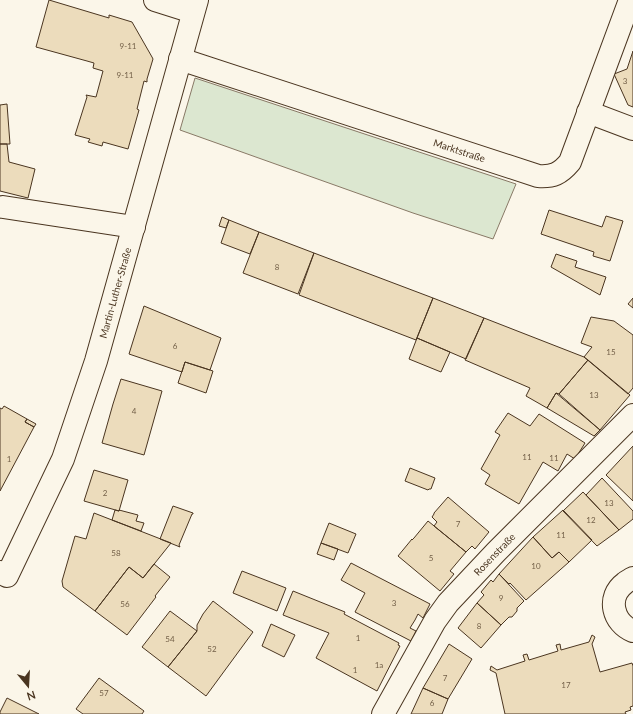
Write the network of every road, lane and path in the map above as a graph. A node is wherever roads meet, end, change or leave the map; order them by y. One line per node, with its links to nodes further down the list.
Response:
1 (155, 0): 3 (street)
2 (630, 0): 5 (street, Marktstraße)
3 (195, 6): 4 (street, Martin-Luther-Straße)
4 (180, 59): 5 (street, Marktstraße); 8 (street, Martin-Luther-Straße)
5 (588, 112): 6 (street)
6 (633, 129)
7 (3, 207): 8 (street)
8 (134, 227): 10 (street, Martin-Luther-Straße)
9 (633, 416): 13 (street, Rosenstraße)
10 (4, 574)
11 (633, 578): 12 (street)
12 (633, 630)
13 (383, 714)

